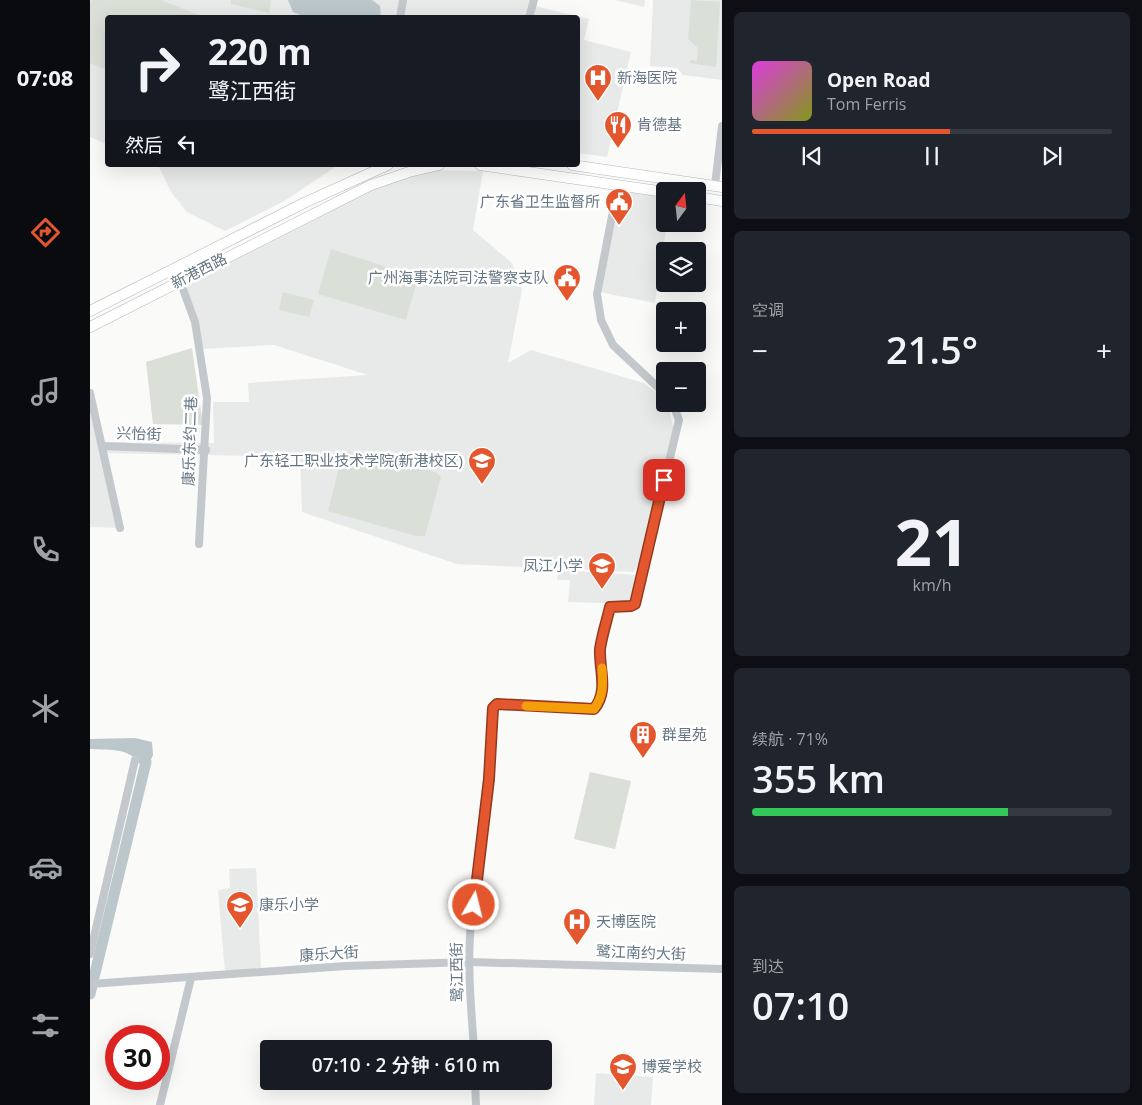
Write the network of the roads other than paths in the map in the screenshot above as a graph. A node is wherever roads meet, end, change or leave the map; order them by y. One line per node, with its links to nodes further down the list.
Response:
1 (403, 0): 3 (street)
2 (534, 0): 4 (street)
3 (400, 15)
4 (530, 15)
5 (722, 126): 11 (street)
6 (580, 166): 11 (main road)
7 (375, 167): 15 (main road, 新港西路)
8 (433, 167): 16 (main road, 新港西路)
9 (494, 167): 10 (main road)
10 (618, 185): 12 (main road); 20 (street)
11 (718, 186)
12 (656, 191)
13 (706, 198): 14 (main road)
14 (722, 201)
15 (301, 205): 16 (street); 18 (main road, 新港西路)
16 (307, 216): 17 (main road, 新港西路)
17 (180, 281): 19 (main road, 新港西路); 24 (street, 康乐东约二巷)
18 (90, 311)
19 (90, 326)
20 (656, 383)
21 (90, 393): 23 (street)
22 (676, 412): 29 (street, 鹭江西街)
23 (102, 446): 24 (street, 兴怡街); 25 (street)
24 (206, 450): 26 (street, 康乐东约二巷)
25 (120, 528)
26 (199, 544)
27 (135, 760): 28 (street)
28 (90, 954)
29 (469, 962): 30 (street, 鹭江南约大街); 31 (street, 康乐大街); 33 (street, 鹭江西街)
30 (722, 969)
31 (191, 978): 32 (street, 康乐大街); 35 (street)
32 (90, 984)
33 (473, 1040)
34 (475, 1090): 36 (street)
35 (160, 1105)
36 (476, 1105)

